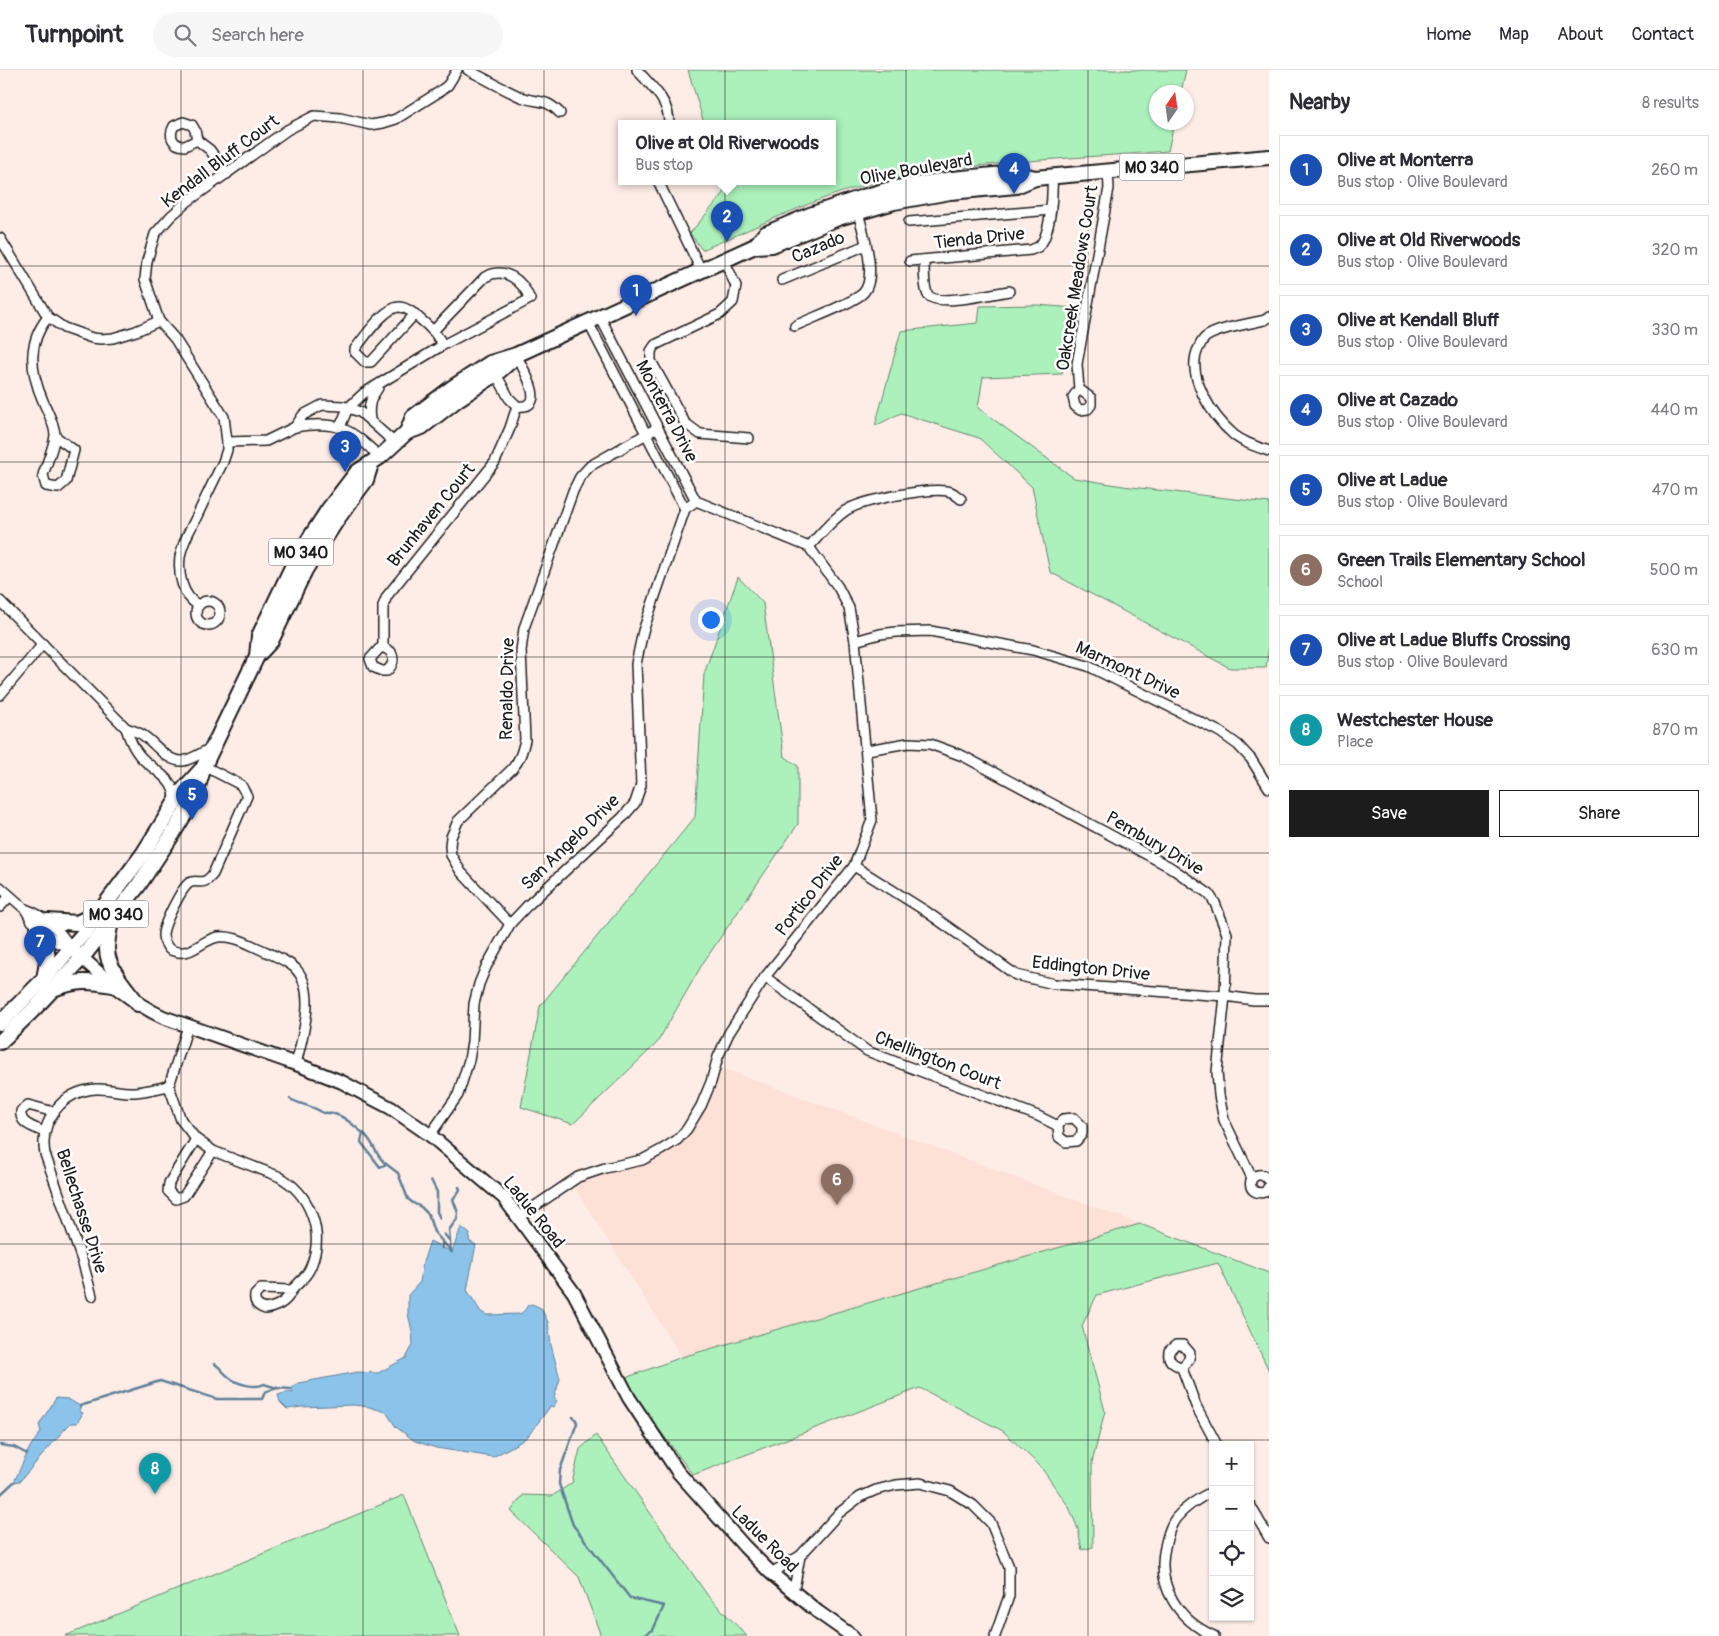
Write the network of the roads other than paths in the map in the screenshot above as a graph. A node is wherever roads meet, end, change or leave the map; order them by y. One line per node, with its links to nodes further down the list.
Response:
1 (457, 70): 9 (street, Kendall Bluff Court)
2 (468, 70): 4 (street)
3 (637, 70): 5 (street)
4 (560, 113)
5 (669, 120)
6 (197, 140): 9 (street)
7 (1269, 158): 8 (main road, Olive Boulevard / MO 340)
8 (1108, 172): 10 (main road, Olive Boulevard / MO 340); 34 (street, Oakcreek Meadows Court)
9 (227, 174): 27 (street, Kendall Bluff Court)
10 (1052, 176): 12 (main road, Olive Boulevard / MO 340); 13 (street, Tienda Drive)
11 (660, 185): 20 (street)
12 (856, 206): 16 (street); 17 (main road, Olive Boulevard / MO 340)
13 (1051, 210): 14 (street); 18 (street, Tienda Drive)
14 (910, 222)
15 (0, 238): 24 (street)
16 (866, 245): 21 (street, Cazado); 28 (street)
17 (724, 260): 20 (main road, Olive Boulevard / MO 340); 44 (street)
18 (924, 260): 19 (street, Tienda Drive); 22 (street)
19 (910, 261)
20 (701, 270): 26 (main road, Olive Boulevard / MO 340)
21 (782, 280)
22 (1009, 291)
23 (415, 314): 23 (street); 29 (street)
24 (48, 317): 27 (street); 43 (street)
25 (1269, 317): 47 (street)
26 (594, 319): 31 (main road, Olive Boulevard / MO 340); 40 (street, Monterra Drive); 42 (street, Monterra Drive)
27 (159, 320): 45 (street, Kendall Bluff Court)
28 (795, 326)
29 (434, 330): 30 (street); 30 (street)
30 (443, 345): 33 (street)
31 (516, 356): 32 (main road, Olive Boulevard / MO 340); 35 (street, Brunhaven Court); 41 (main road, Olive Boulevard / MO 340)
32 (496, 374): 35 (street); 41 (main road, Olive Boulevard / MO 340)
33 (380, 384): 36 (street); 37 (street)
34 (1079, 389)
35 (517, 406): 57 (street, Brunhaven Court)
36 (348, 408): 37 (street); 38 (street); 39 (street)
37 (370, 420): 46 (street)
38 (295, 427): 39 (street); 45 (street)
39 (340, 427): 48 (street)
40 (657, 428): 42 (street, Renaldo Drive); 50 (street, Monterra Drive)
41 (406, 432): 46 (main road, Olive Boulevard / MO 340)
42 (646, 434): 51 (street, Monterra Drive); 73 (street, Renaldo Drive)
43 (55, 436): 43 (street)
44 (749, 438)
45 (227, 442): 54 (street, Kendall Bluff Court)
46 (395, 443): 48 (main road, Olive Boulevard / MO 340)
47 (1269, 451)
48 (376, 460): 60 (main road, Olive Boulevard / MO 340)
49 (961, 499): 52 (street)
50 (696, 501): 51 (street); 52 (street)
51 (685, 509): 73 (street, San Angelo Drive)
52 (809, 547): 55 (street, Portico Drive)
53 (0, 601): 56 (street)
54 (198, 605)
55 (855, 641): 61 (street, Portico Drive); 64 (street, Marmont Drive)
56 (43, 644): 58 (street); 59 (street)
57 (383, 647)
58 (0, 695)
59 (126, 728): 60 (street); 66 (street)
60 (215, 746): 62 (main road, Olive Boulevard / MO 340)
61 (867, 750): 67 (street, Portico Drive); 79 (street, Pembury Drive)
62 (204, 766): 66 (main road, Olive Boulevard / MO 340); 71 (main road, Olive Boulevard / MO 340); 85 (street)
63 (1269, 771): 64 (street)
64 (1260, 776): 65 (street, Marmont Drive)
65 (1269, 788)
66 (175, 804): 71 (main road, Olive Boulevard / MO 340)
67 (854, 866): 76 (street, Portico Drive); 79 (street, Eddington Drive)
68 (0, 887): 69 (street)
69 (10, 896): 70 (street); 72 (street)
70 (0, 907)
71 (106, 917): 72 (main road); 74 (main road, Olive Boulevard / MO 340); 75 (main road, Olive Boulevard / MO 340); 81 (main road)
72 (43, 924): 74 (street); 77 (main road)
73 (510, 924): 90 (street, San Angelo Drive)
74 (71, 948): 75 (main road, Ladue Road); 77 (main road, Olive Boulevard / MO 340)
75 (82, 958): 77 (main road, Olive Boulevard / MO 340); 78 (main road, Ladue Road)
76 (765, 977): 88 (street, Chellington Court); 96 (street, Portico Drive)
77 (48, 985): 78 (main road); 82 (main road, Olive Boulevard / MO 340); 84 (main road, Olive Boulevard / MO 340)
78 (113, 985): 81 (main road, Ladue Road)
79 (1225, 996): 80 (street, Eddington Drive); 93 (street, Pembury Drive)
80 (1269, 1000)
81 (138, 1004): 83 (main road, Ladue Road)
82 (0, 1023)
83 (188, 1026): 85 (main road, Ladue Road); 86 (street)
84 (0, 1042)
85 (296, 1064): 90 (main road, Ladue Road)
86 (169, 1086): 87 (street, Bellechasse Drive); 91 (street)
87 (54, 1112): 89 (street, Bellechasse Drive); 89 (street)
88 (1058, 1126)
89 (44, 1132): 98 (street, Bellechasse Drive)
90 (430, 1135): 96 (main road, Ladue Road)
91 (196, 1139): 92 (street); 92 (street)
92 (213, 1151): 97 (street)
93 (1252, 1178): 94 (street); 95 (street, Pembury Drive)
94 (1269, 1181)
95 (1269, 1186)
96 (519, 1217): 105 (main road, Ladue Road)
97 (292, 1290)
98 (92, 1296)
99 (1182, 1368): 100 (street)
100 (1215, 1441)
101 (1209, 1492): 109 (street)
102 (1254, 1512): 103 (street)
103 (1269, 1538)
104 (800, 1556): 105 (street); 106 (street); 108 (street)
105 (771, 1572): 106 (main road, Ladue Road)
106 (792, 1590): 107 (main road, Ladue Road)
107 (852, 1636)
108 (995, 1636)
109 (1214, 1636)

